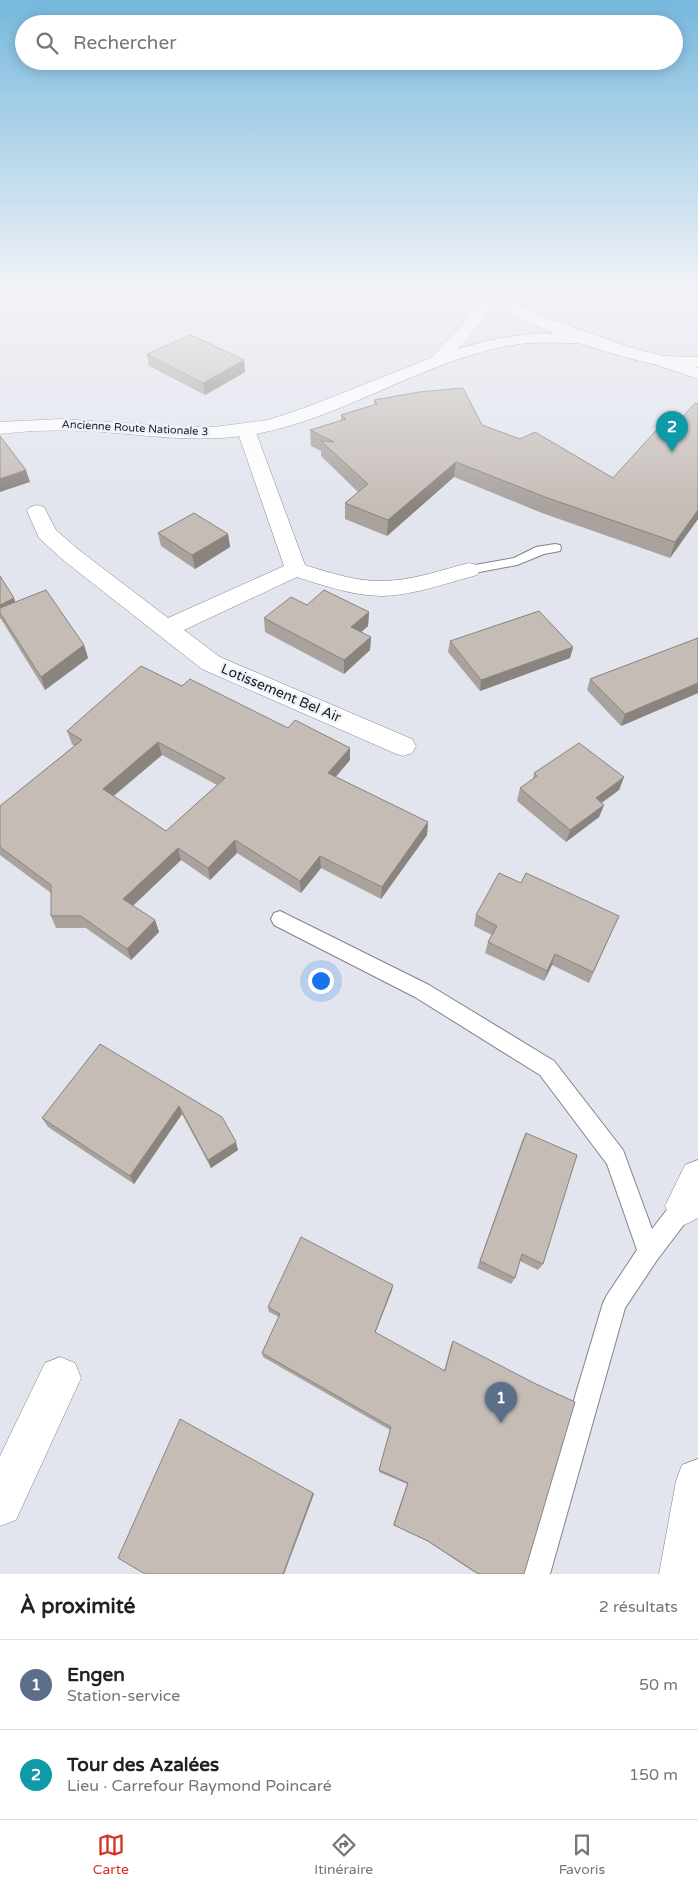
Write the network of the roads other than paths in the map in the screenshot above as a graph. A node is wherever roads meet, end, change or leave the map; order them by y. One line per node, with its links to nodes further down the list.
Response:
1 (665, 361): 5 (main road)
2 (679, 361): 4 (main road)
3 (438, 362): 7 (main road, Ancienne Route Nationale 3)
4 (698, 362)
5 (698, 374)
6 (0, 428): 7 (main road, Ancienne Route Nationale 3)
7 (246, 430): 10 (main road)
8 (37, 512): 12 (main road, Lotissement Bel Air)
9 (555, 548): 11 (lane)
10 (296, 568): 11 (main road); 12 (main road)
11 (469, 570)
12 (167, 628): 13 (main road, Lotissement Bel Air)
13 (403, 746)
14 (280, 919): 16 (lane)
15 (691, 1192): 16 (lane)
16 (649, 1252): 20 (lane)
17 (60, 1378): 19 (main road)
18 (698, 1481): 21 (main road)
19 (0, 1504)
20 (536, 1574)
21 (682, 1574)

